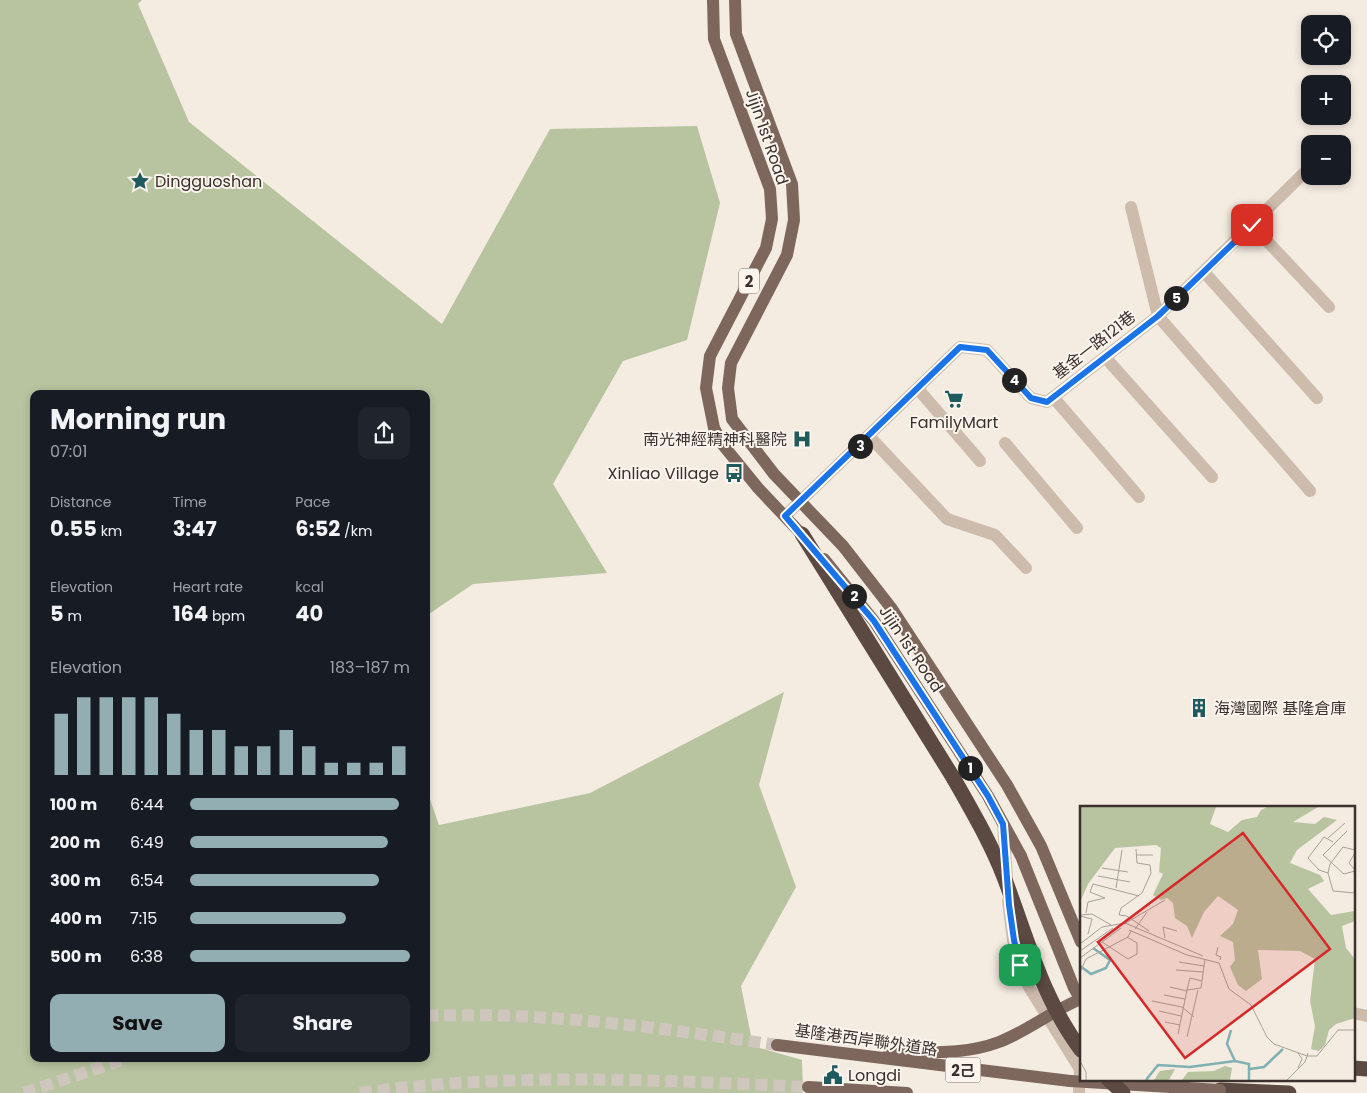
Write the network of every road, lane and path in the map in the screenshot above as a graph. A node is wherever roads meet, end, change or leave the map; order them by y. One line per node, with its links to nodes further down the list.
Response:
1 (713, 0): 20 (main road, Jijin 1st Road / 2)
2 (735, 0): 19 (main road, Jijin 1st Road / 2)
3 (1301, 176): 5 (street, 基金一路121巷)
4 (1131, 207): 8 (street)
5 (1252, 225): 6 (street, 基金一路121巷); 7 (street)
6 (1204, 272): 8 (street, 基金一路121巷); 12 (street)
7 (1329, 307)
8 (1158, 316): 9 (street, 基金一路121巷); 17 (street)
9 (1105, 357): 11 (street, 基金一路121巷); 16 (street)
10 (918, 389): 11 (street, 基金一路121巷); 13 (street, 基金一路121巷); 15 (street)
11 (1053, 397): 18 (street)
12 (1317, 398)
13 (870, 437): 19 (street, 基金一路121巷); 24 (street)
14 (1005, 443): 22 (street)
15 (980, 462)
16 (1212, 477)
17 (1310, 491)
18 (1140, 497)
19 (801, 502): 20 (street, 基金一路121巷); 21 (main road, Jijin 1st Road / 2)
20 (785, 516): 23 (main road, Jijin 1st Road / 2)
21 (818, 519): 23 (main road); 25 (main road, Jijin 1st Road / 2)
22 (1077, 528)
23 (802, 534): 26 (main road, Jijin 1st Road / 2); 34 (highway, bridge)
24 (1026, 568)
25 (1024, 816): 26 (main road); 27 (main road, Jijin 1st Road / 2)
26 (1003, 824): 28 (main road, Jijin 1st Road / 2); 32 (street)
27 (1080, 940)
28 (1080, 997)
29 (1080, 1000): 32 (main road)
30 (1354, 1013): 31 (street)
31 (1367, 1016)
32 (1047, 1017): 35 (main road); 37 (street)
33 (777, 1045): 35 (main road, 基隆港西岸聯外道路 / 2己)
34 (1080, 1049)
35 (857, 1054): 44 (main road, 基隆港西岸聯外道路 / 2己, bridge)
36 (1354, 1068): 38 (highway)
37 (1080, 1069): 46 (street)
38 (1367, 1069)
39 (1109, 1080): 47 (highway, bridge)
40 (1145, 1080): 48 (main road)
41 (1165, 1080): 48 (main road)
42 (1177, 1080): 49 (main road)
43 (808, 1087): 45 (main road)
44 (1220, 1090): 50 (highway)
45 (906, 1093)
46 (1079, 1093)
47 (1123, 1093)
48 (1156, 1093)
49 (1186, 1093)
50 (1289, 1093)

